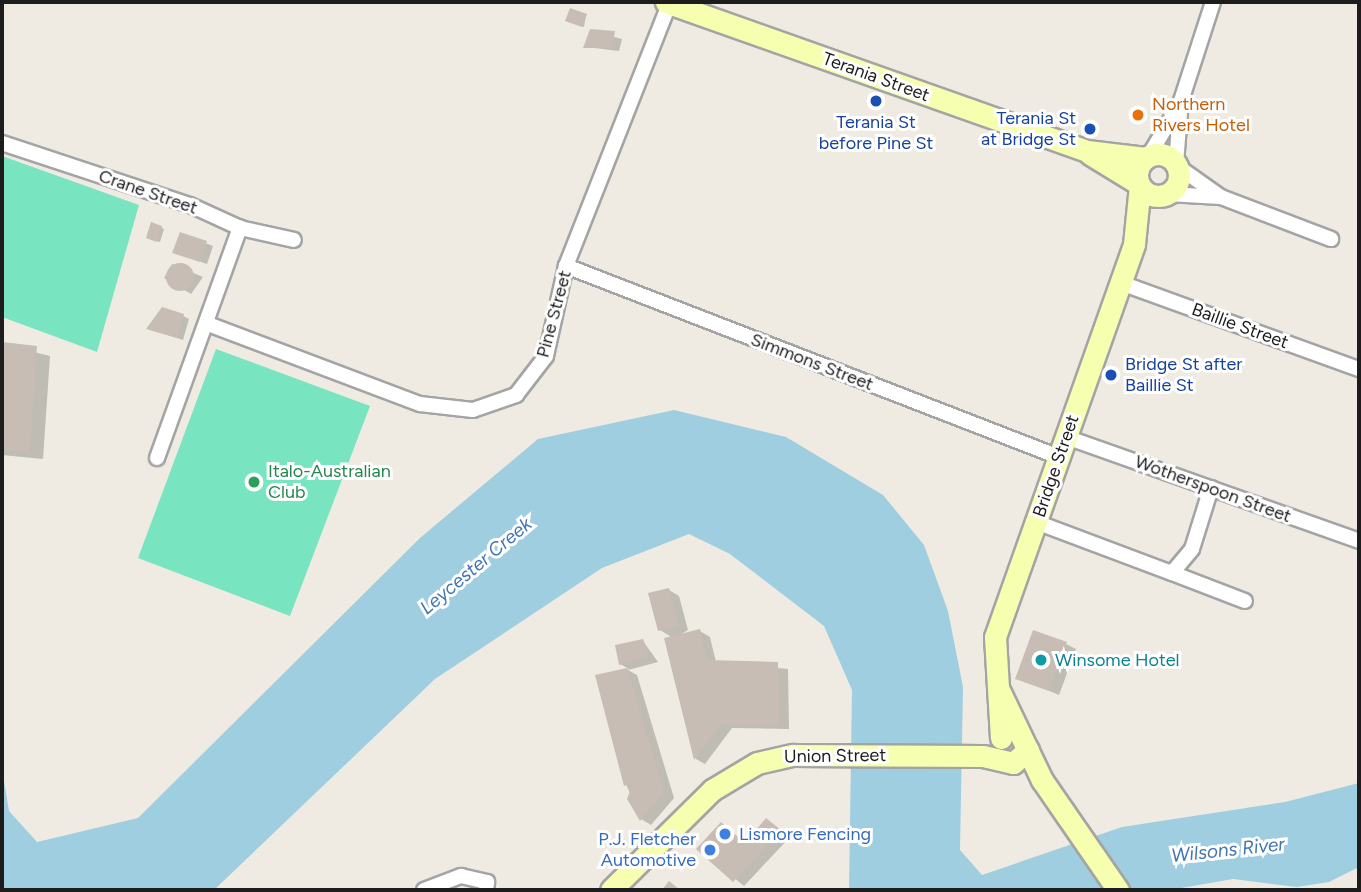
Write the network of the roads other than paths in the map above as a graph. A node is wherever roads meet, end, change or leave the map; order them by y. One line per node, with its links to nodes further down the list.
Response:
1 (668, 2): 5 (main road, Terania Street); 15 (street, Pine Street)
2 (1213, 2): 3 (street)
3 (1181, 102): 6 (street); 7 (street)
4 (2, 143): 11 (street, Crane Street)
5 (1087, 151): 6 (main road, Terania Street); 8 (main road, Terania Street)
6 (1147, 158): 7 (main road); 8 (main road)
7 (1176, 165): 9 (main road); 10 (street)
8 (1139, 185): 9 (main road); 14 (main road, Bridge Street)
9 (1167, 194): 10 (street); 14 (main road, Bridge Street)
10 (1221, 197): 12 (street)
11 (240, 228): 13 (street, Crane Street); 17 (street)
12 (1331, 239)
13 (294, 240)
14 (1134, 244): 16 (main road, Bridge Street)
15 (566, 266): 17 (street, Pine Street); 19 (street, Simmons Street)
16 (1121, 283): 18 (street, Baillie Street); 19 (main road, Bridge Street)
17 (208, 324): 20 (street)
18 (1359, 369)
19 (1062, 447): 21 (street, Wotherspoon Street); 22 (main road, Bridge Street)
20 (157, 458)
21 (1211, 488): 23 (street, Wotherspoon Street); 24 (street)
22 (1036, 522): 24 (street); 26 (main road, Bridge Street)
23 (1359, 541)
24 (1172, 573): 25 (street)
25 (1245, 601)
26 (1008, 750): 29 (main road, Union Street); 30 (main road)
27 (424, 890): 28 (street)
28 (486, 890)
29 (611, 890)
30 (1118, 890)

